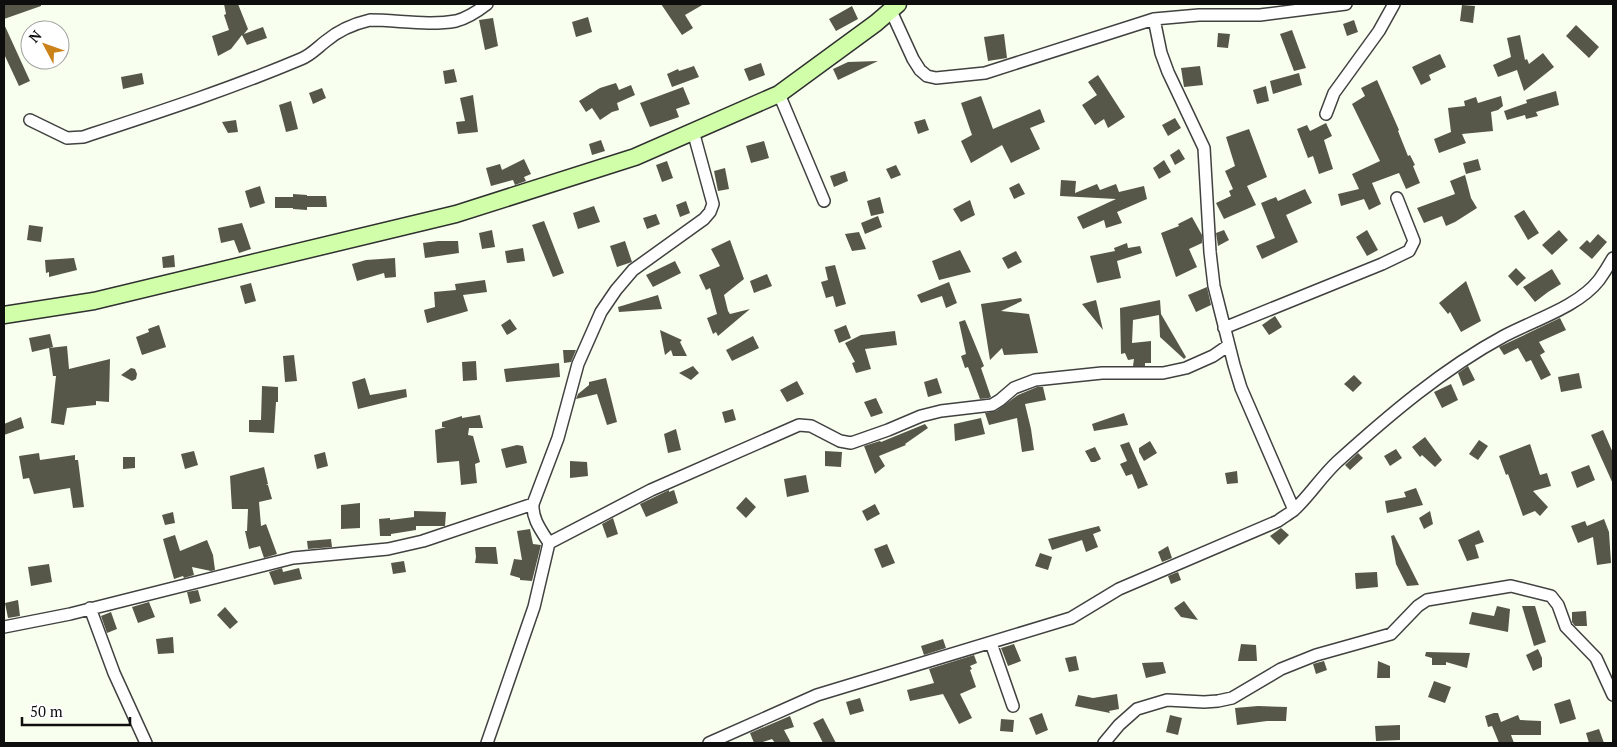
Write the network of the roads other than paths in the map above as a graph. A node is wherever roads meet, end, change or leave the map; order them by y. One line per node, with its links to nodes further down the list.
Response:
1 (487, 4): 8 (street)
2 (1346, 4): 5 (street)
3 (1394, 4): 7 (street)
4 (894, 7): 5 (street); 6 (street)
5 (1154, 19): 14 (street)
6 (780, 94): 9 (street); 11 (street)
7 (1326, 114)
8 (30, 120)
9 (693, 132): 13 (street); 16 (street)
10 (1397, 198): 14 (street)
11 (824, 201)
12 (1613, 258): 17 (street)
13 (4, 315)
14 (1224, 328): 15 (street)
15 (1229, 345): 17 (street); 18 (street)
16 (534, 504): 18 (street); 19 (street)
17 (1294, 510): 21 (street)
18 (549, 543): 25 (street)
19 (90, 608): 20 (street); 24 (street)
20 (4, 627)
21 (991, 642): 23 (street); 26 (street)
22 (1613, 695): 27 (street)
23 (1013, 706)
24 (146, 743)
25 (487, 743)
26 (709, 743)
27 (1104, 743)

